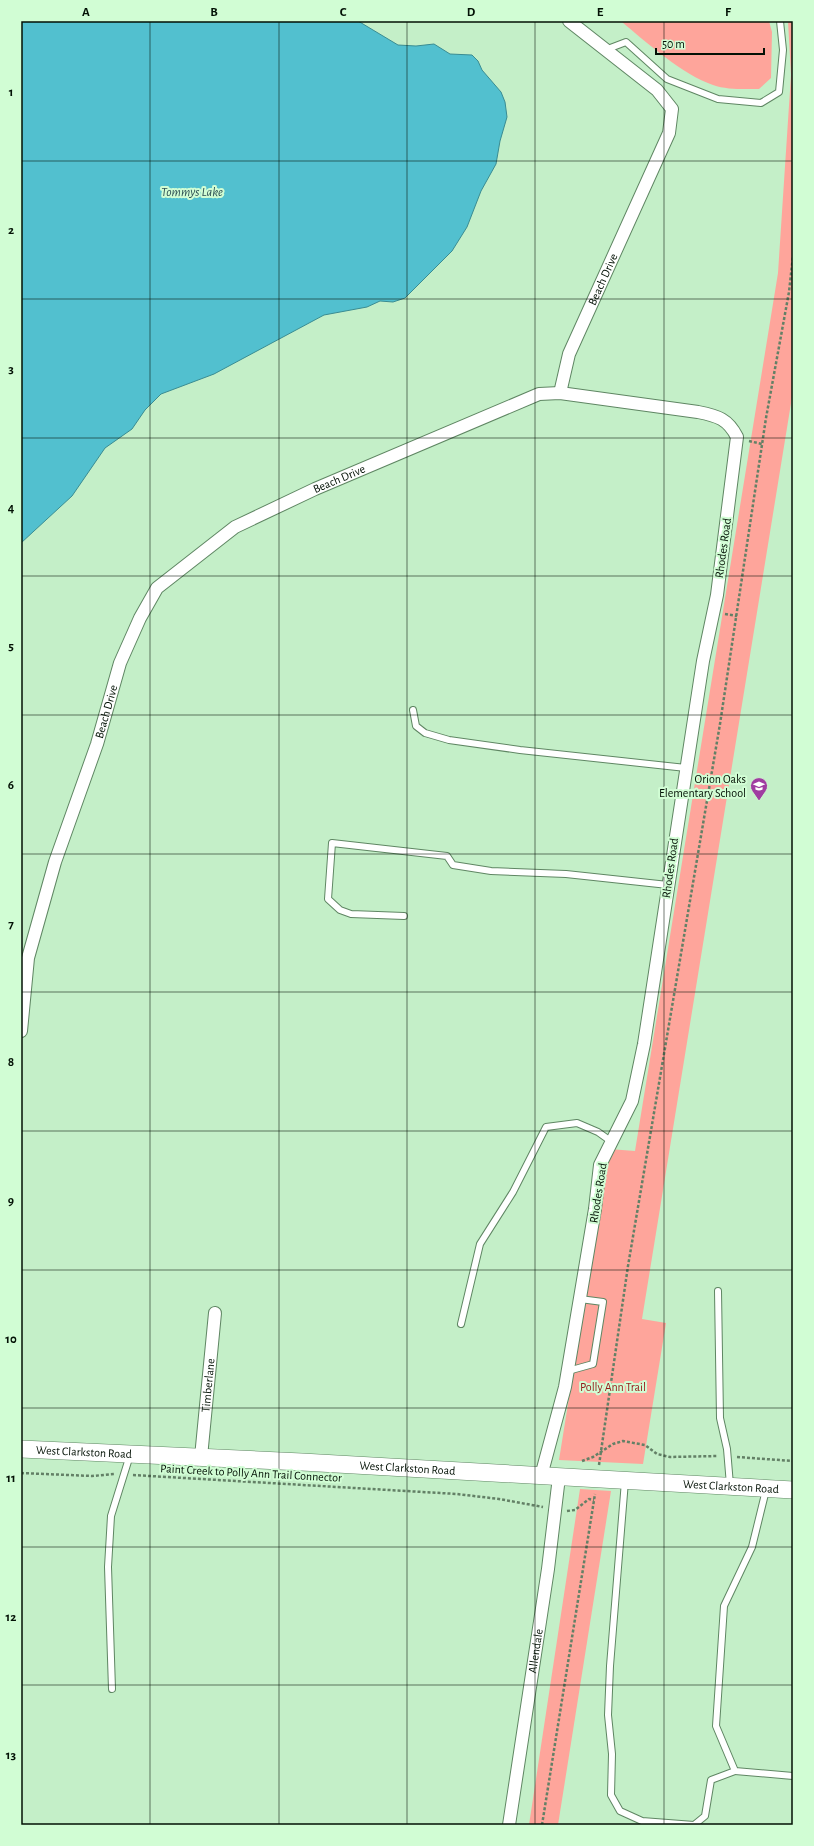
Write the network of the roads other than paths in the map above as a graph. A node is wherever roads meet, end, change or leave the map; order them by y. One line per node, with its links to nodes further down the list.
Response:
1 (569, 21): 3 (street, Beach Drive)
2 (780, 21): 3 (lane)
3 (605, 50): 4 (street, Beach Drive)
4 (560, 393): 6 (street, Rhodes Road); 9 (street, Beach Drive)
5 (413, 710): 6 (lane)
6 (686, 768): 7 (street, Rhodes Road)
7 (668, 884): 8 (lane); 10 (street, Rhodes Road)
8 (404, 916)
9 (21, 1031)
10 (612, 1142): 12 (street, Rhodes Road); 14 (lane)
11 (718, 1291): 22 (lane)
12 (580, 1299): 15 (street, Rhodes Road); 15 (lane)
13 (215, 1313): 18 (street, Timberlane)
14 (461, 1324)
15 (568, 1371): 19 (street, Rhodes Road)
16 (21, 1449): 17 (main road, West Clarkston Road)
17 (131, 1454): 18 (main road, West Clarkston Road); 25 (lane)
18 (201, 1457): 19 (main road, West Clarkston Road)
19 (541, 1476): 20 (main road, West Clarkston Road)
20 (559, 1477): 21 (main road, West Clarkston Road); 28 (street, Allendale)
21 (625, 1481): 22 (main road, West Clarkston Road); 26 (lane)
22 (730, 1486): 23 (main road, West Clarkston Road)
23 (766, 1489): 24 (main road, West Clarkston Road); 26 (lane)
24 (793, 1490)
25 (112, 1689)
26 (735, 1771): 27 (lane)
27 (793, 1776)
28 (509, 1825)

